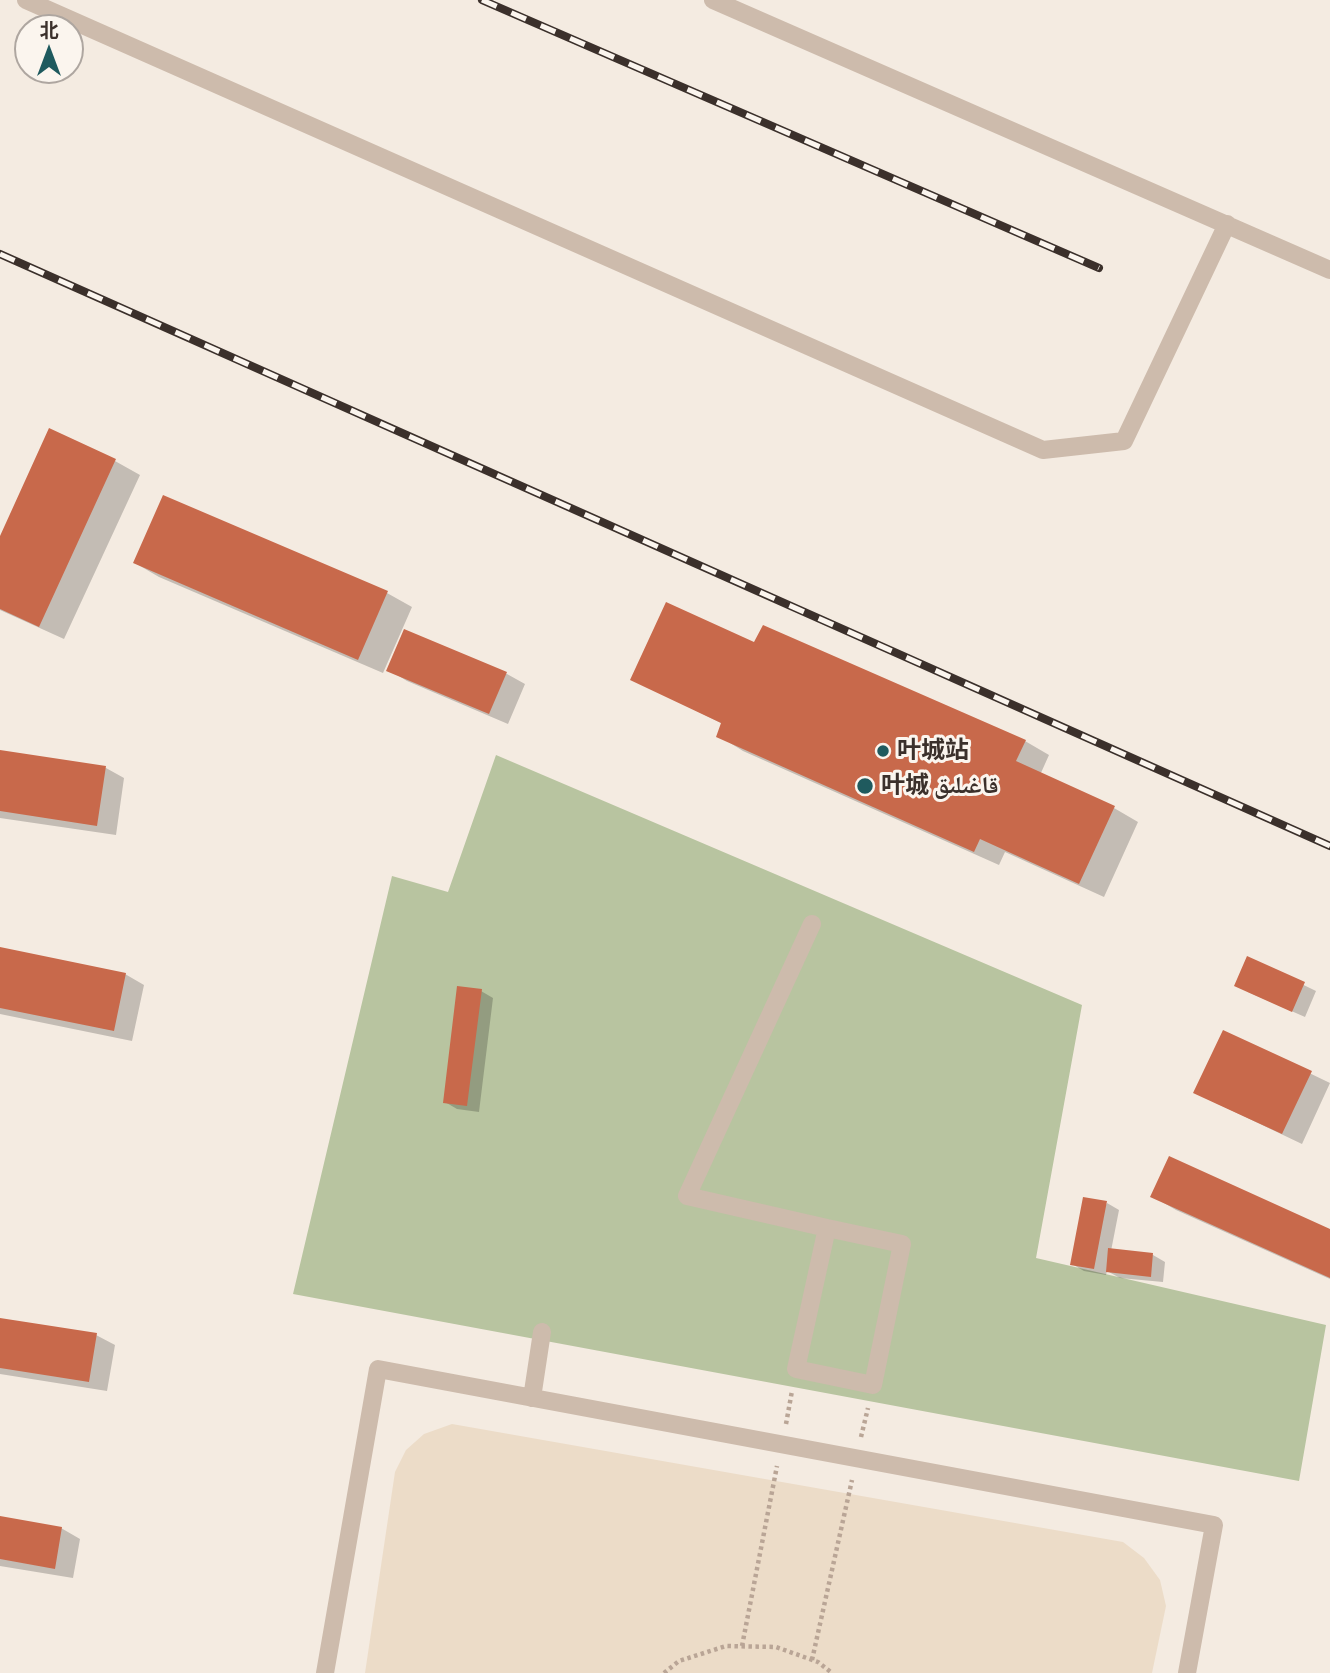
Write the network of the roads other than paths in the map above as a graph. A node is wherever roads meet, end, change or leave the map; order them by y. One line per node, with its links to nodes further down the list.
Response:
1 (26, 0): 3 (street)
2 (713, 0): 3 (street)
3 (1227, 225): 4 (street)
4 (1330, 270)
5 (812, 924): 6 (street)
6 (827, 1228): 6 (street)
7 (542, 1332): 8 (street)
8 (533, 1398): 9 (street); 10 (street)
9 (325, 1673)
10 (1187, 1673)

